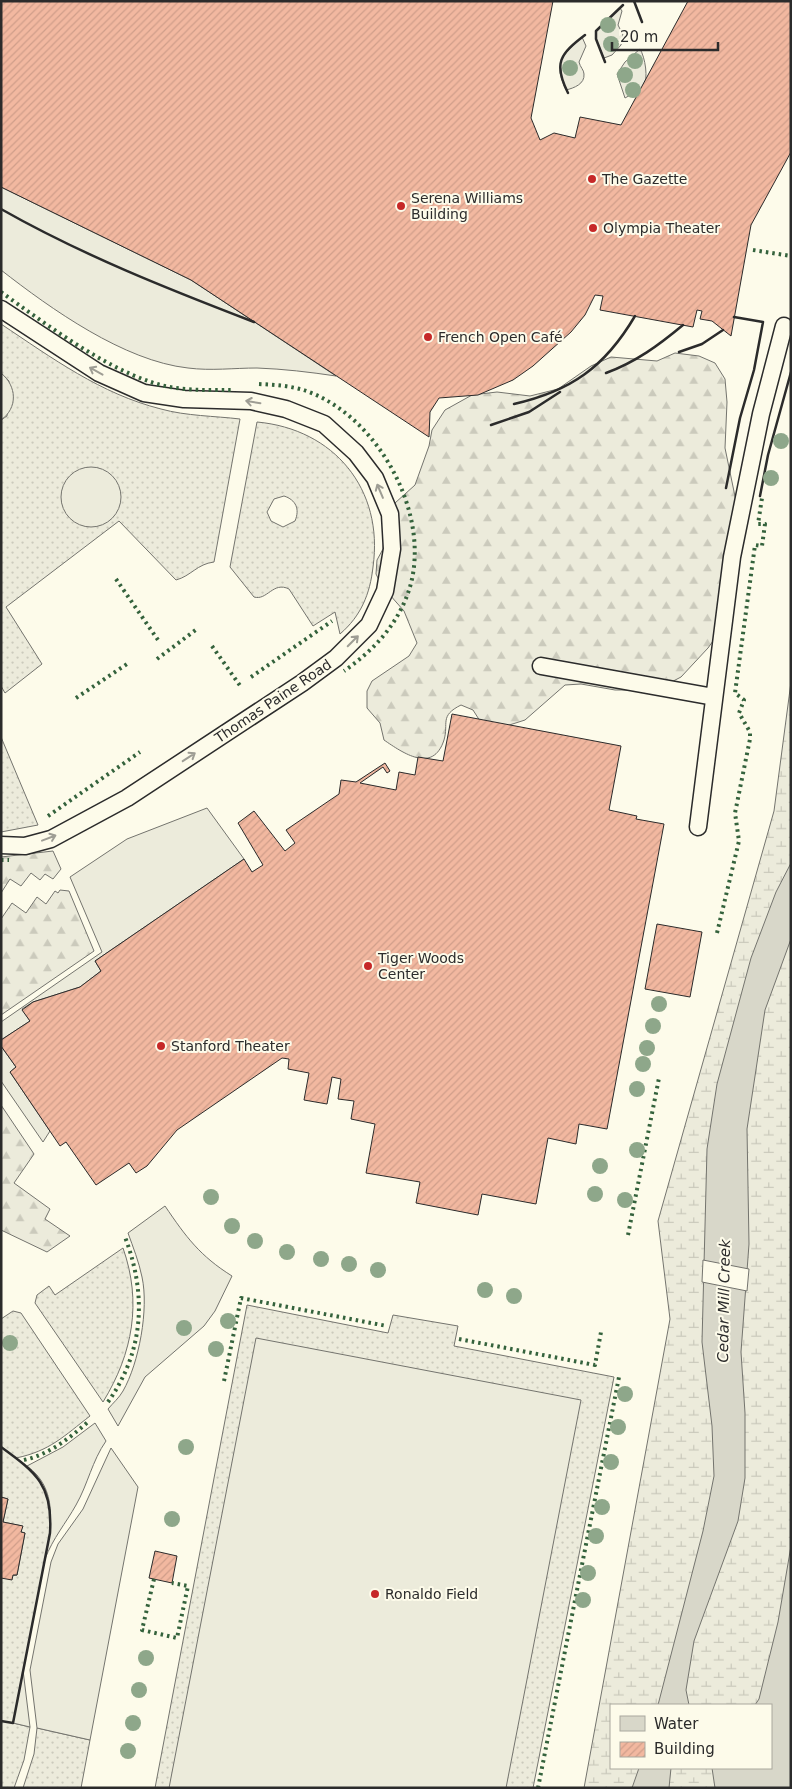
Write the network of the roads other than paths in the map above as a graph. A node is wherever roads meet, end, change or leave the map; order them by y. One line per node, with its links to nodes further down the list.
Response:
1 (1, 309): 6 (lane, Thomas Paine Road, one-way to 1)
2 (784, 326): 4 (lane)
3 (541, 666): 4 (lane)
4 (714, 697): 5 (lane)
5 (698, 828)
6 (1, 845)

